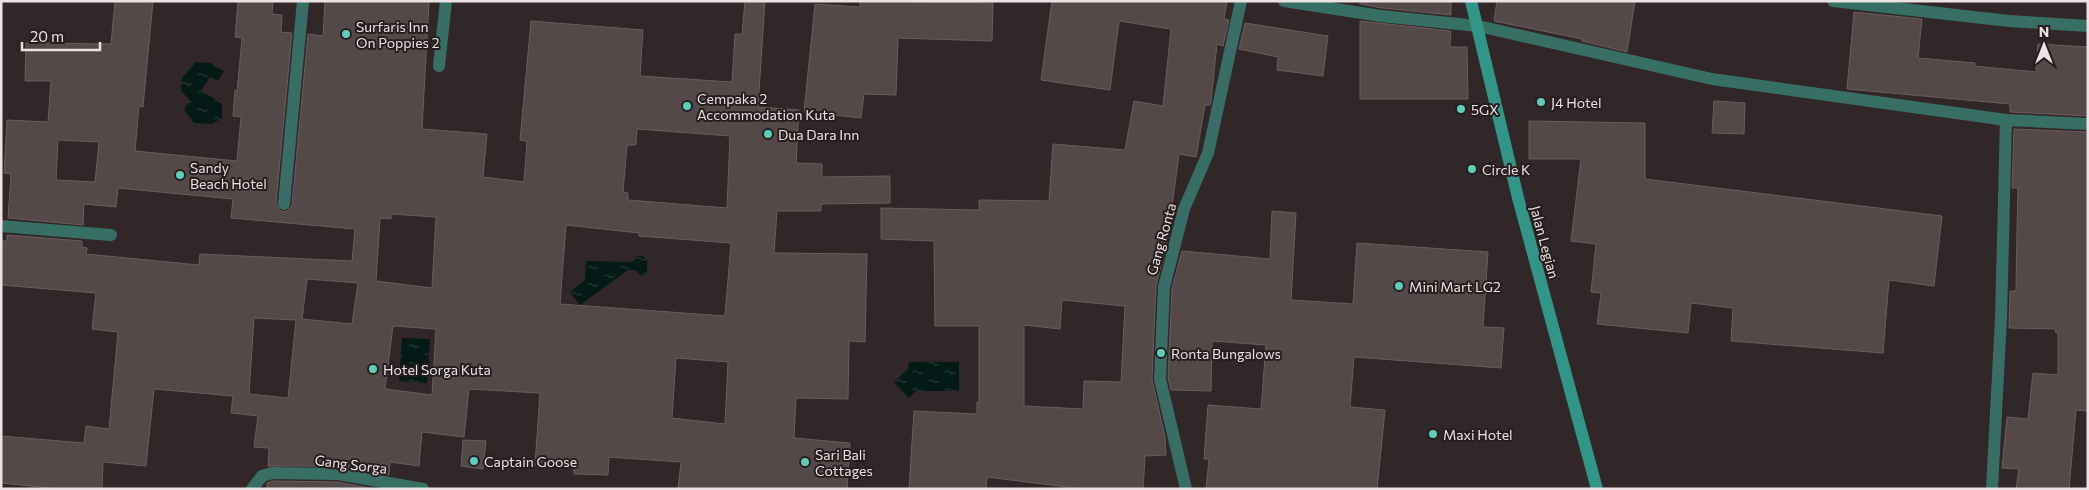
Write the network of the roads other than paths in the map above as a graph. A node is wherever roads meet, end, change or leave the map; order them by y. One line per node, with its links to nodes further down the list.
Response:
1 (303, 1): 12 (street)
2 (446, 1): 9 (street)
3 (1241, 1): 17 (street, Gang Ronta)
4 (1284, 1): 7 (street)
5 (1471, 1): 7 (main road, Jalan Legian)
6 (1833, 1): 8 (street)
7 (1478, 26): 10 (street); 18 (main road, Jalan Legian)
8 (2088, 26)
9 (439, 66)
10 (2006, 120): 11 (street); 19 (street)
11 (2088, 124)
12 (284, 204)
13 (1, 226): 14 (street)
14 (111, 235)
15 (252, 489): 16 (street, Gang Sorga)
16 (423, 489)
17 (1186, 489)
18 (1598, 489)
19 (1992, 489)

